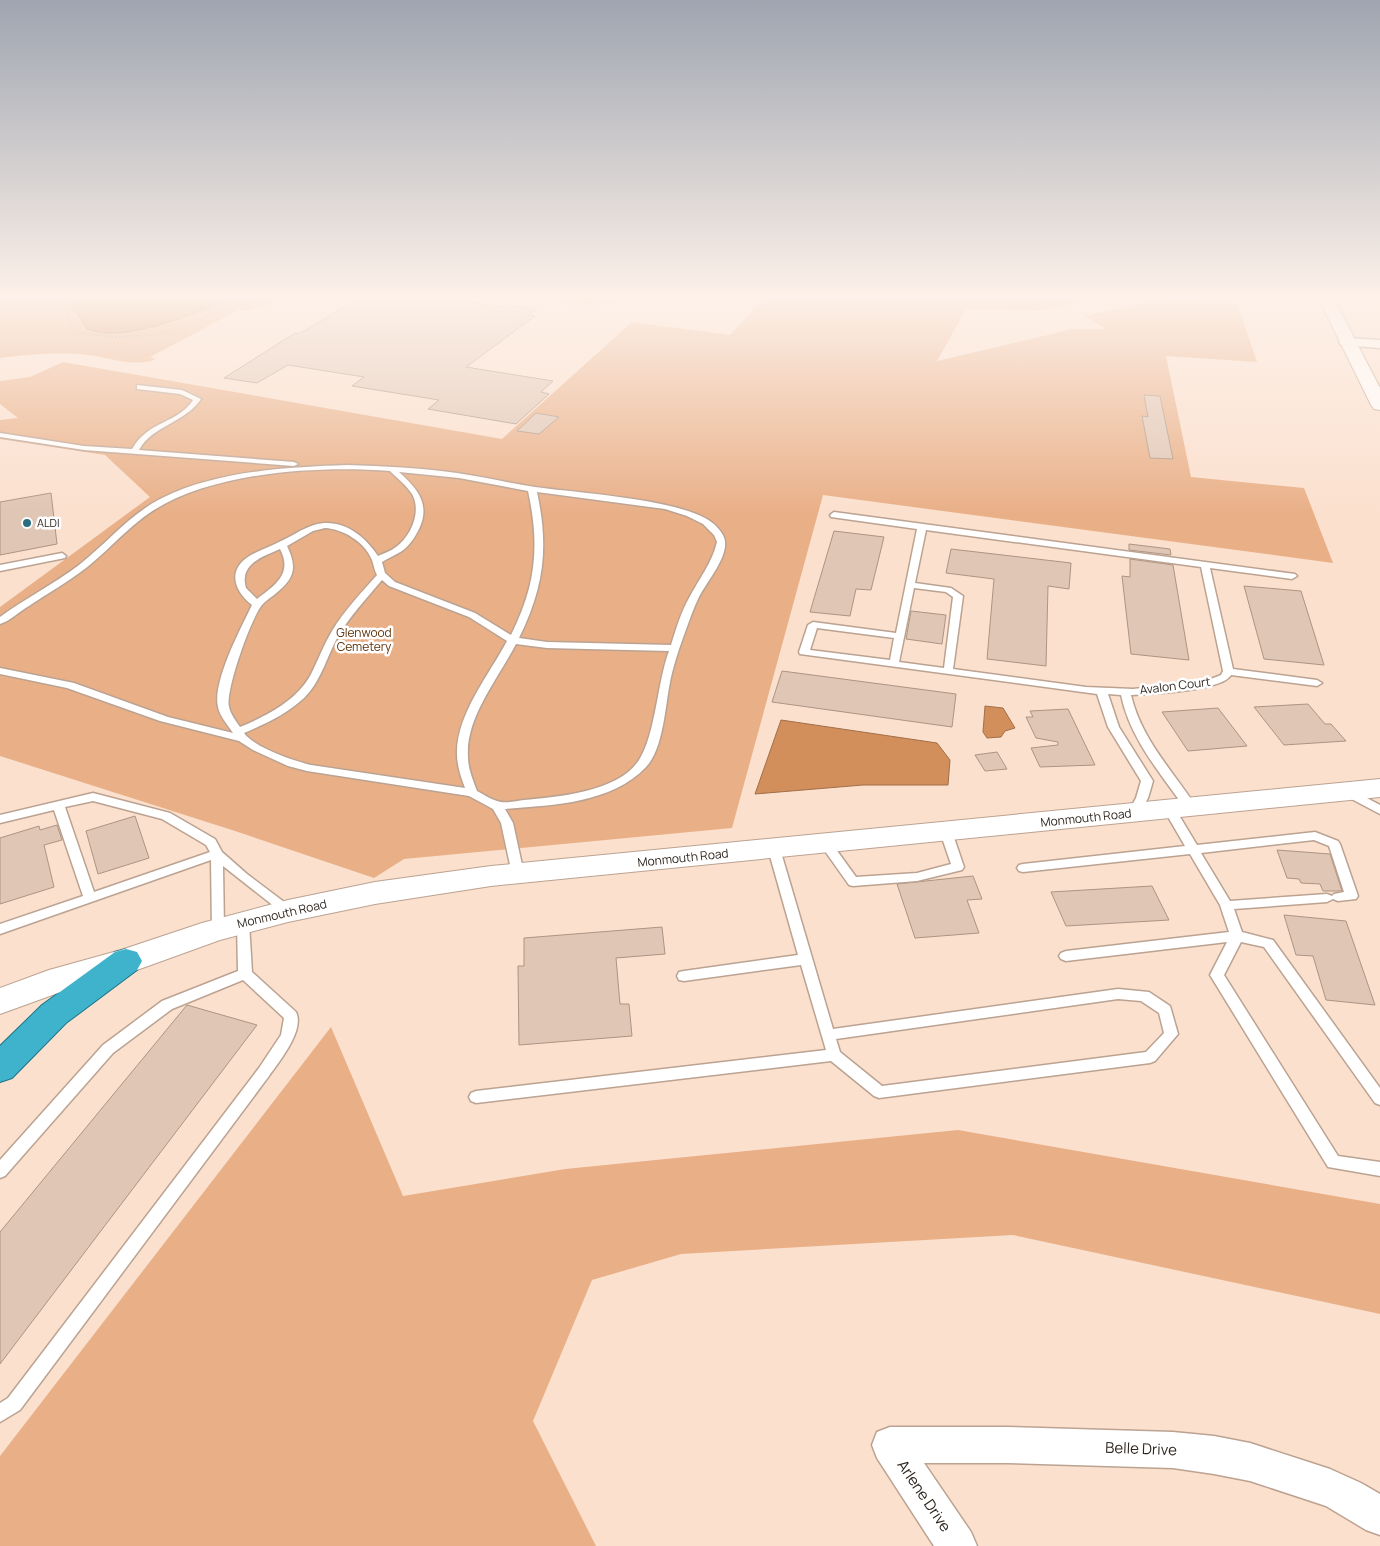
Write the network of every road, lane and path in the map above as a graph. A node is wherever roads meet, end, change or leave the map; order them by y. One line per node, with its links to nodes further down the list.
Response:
1 (1360, 367): 3 (main road)
2 (140, 387): 5 (lane)
3 (1380, 405)
4 (0, 435): 5 (lane)
5 (134, 452): 6 (lane)
6 (271, 462): 7 (lane); 9 (lane)
7 (328, 466): 8 (lane); 9 (lane)
8 (393, 470): 10 (lane); 15 (lane)
9 (264, 472): 22 (lane)
10 (532, 489): 24 (lane); 25 (lane)
11 (834, 515): 12 (lane)
12 (922, 527): 16 (lane); 20 (lane)
13 (282, 545): 15 (lane); 21 (lane); 21 (lane)
14 (62, 556): 17 (lane)
15 (378, 560): 18 (lane)
16 (1205, 565): 19 (lane); 28 (lane)
17 (0, 568)
18 (382, 575): 24 (lane); 33 (lane)
19 (1292, 576)
20 (910, 585): 23 (lane); 29 (lane)
21 (257, 604): 33 (lane)
22 (0, 621)
23 (899, 636): 26 (lane); 26 (lane, Avalon Court)
24 (512, 640): 25 (lane); 36 (lane)
25 (674, 648): 38 (lane)
26 (894, 664): 29 (lane, Avalon Court)
27 (0, 671): 33 (lane)
28 (1228, 671): 30 (lane); 32 (lane, Avalon Court)
29 (948, 672): 31 (lane, Avalon Court)
30 (1317, 683)
31 (1102, 690): 32 (lane, Avalon Court); 41 (lane)
32 (1125, 692): 39 (lane)
33 (241, 736): 36 (lane)
34 (1380, 788): 35 (main road, Monmouth Road)
35 (1347, 791): 39 (main road, Monmouth Road); 40 (lane)
36 (472, 793): 38 (lane)
37 (58, 804): 42 (lane); 47 (lane); 50 (lane)
38 (497, 806): 49 (lane)
39 (1180, 809): 41 (main road, Monmouth Road); 46 (lane)
40 (1380, 810)
41 (1134, 813): 43 (main road, Monmouth Road)
42 (0, 819)
43 (946, 832): 44 (main road, Monmouth Road); 44 (lane)
44 (826, 844): 45 (main road, Monmouth Road)
45 (774, 849): 49 (main road, Monmouth Road); 57 (lane)
46 (1194, 849): 48 (lane); 51 (lane); 51 (lane)
47 (217, 854): 50 (lane); 52 (lane); 53 (lane)
48 (1023, 868)
49 (518, 874): 52 (main road, Monmouth Road)
50 (90, 898): 54 (lane)
51 (1226, 905): 55 (lane)
52 (288, 911): 53 (main road, Monmouth Road)
53 (231, 926): 58 (main road, Monmouth Road); 59 (lane)
54 (0, 929)
55 (1237, 936): 56 (lane); 66 (lane); 67 (lane)
56 (1066, 956)
57 (807, 959): 60 (lane); 62 (lane)
58 (126, 961): 61 (main road, Monmouth Road); 64 (highway)
59 (245, 974): 68 (lane); 69 (lane)
60 (684, 976)
61 (0, 1001)
62 (828, 1035): 63 (lane); 63 (lane)
63 (834, 1055): 65 (lane)
64 (0, 1068)
65 (476, 1098)
66 (1380, 1099)
67 (1380, 1169)
68 (0, 1171)
69 (0, 1413)
70 (890, 1445): 71 (street, Belle Drive); 72 (street, Arlene Drive)
71 (1380, 1516)
72 (957, 1546)

